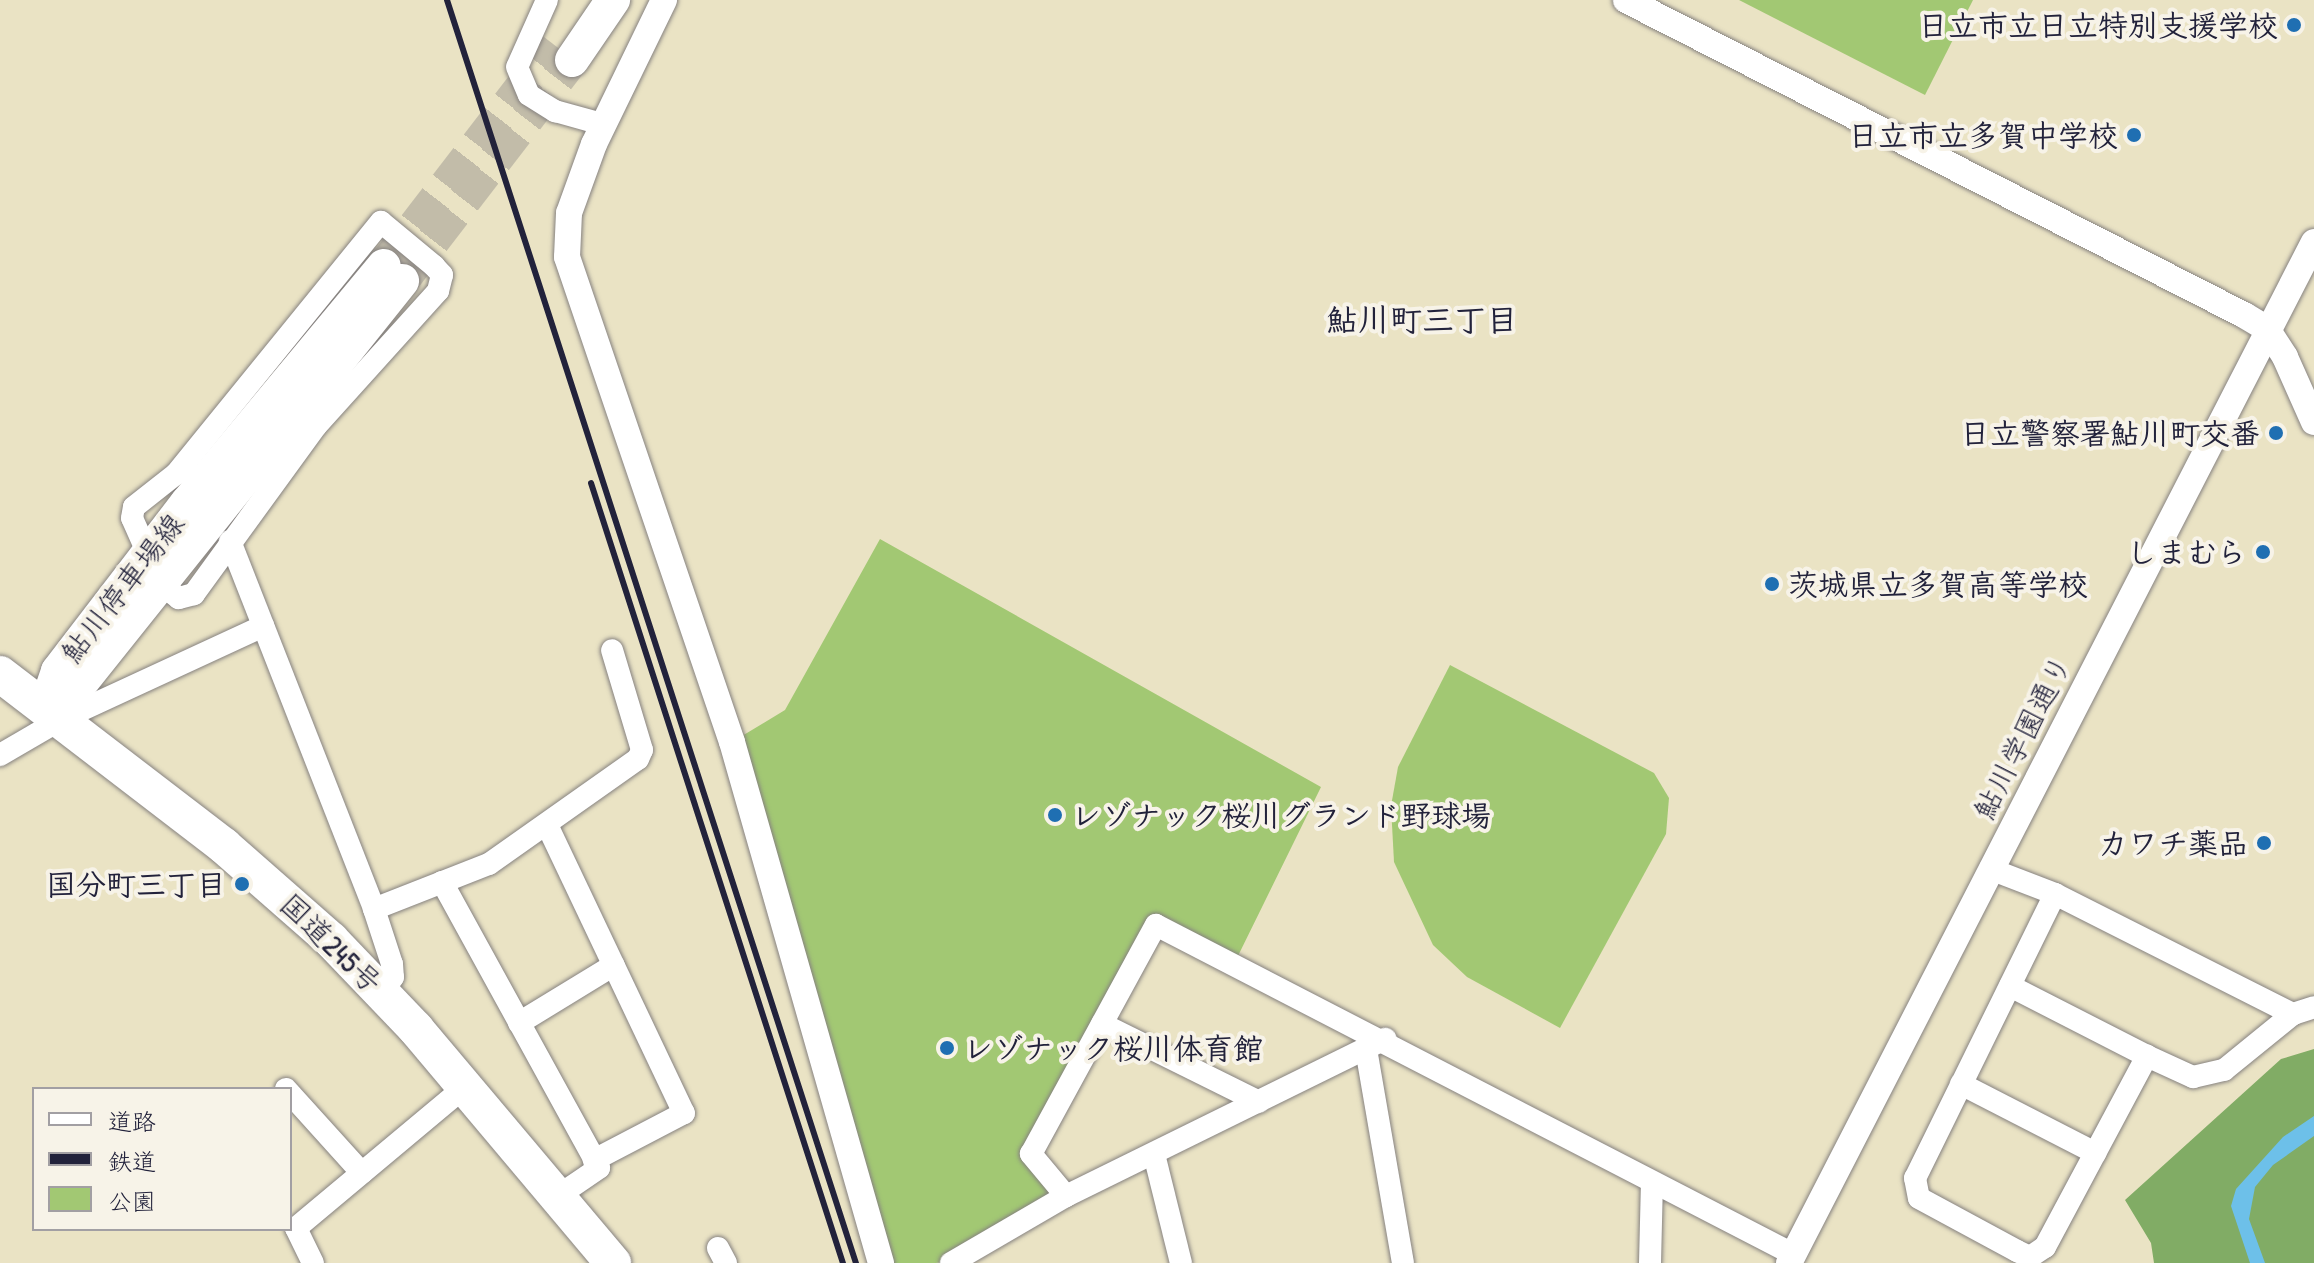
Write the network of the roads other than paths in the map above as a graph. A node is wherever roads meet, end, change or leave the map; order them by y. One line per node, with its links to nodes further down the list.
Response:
1 (547, 0): 6 (street)
2 (585, 0): 3 (main road)
3 (613, 0)
4 (664, 0): 6 (street)
5 (1626, 0): 9 (street)
6 (602, 124): 47 (street)
7 (2314, 242): 9 (street, 鮎川学園通り)
8 (393, 274): 12 (main road, 鮎川停車場線)
9 (2267, 329): 10 (street); 19 (street, 鮎川学園通り)
10 (2313, 415)
11 (230, 541): 12 (street); 12 (street); 13 (street)
12 (153, 568): 16 (main road, 鮎川停車場線)
13 (263, 626): 16 (street); 22 (street)
14 (612, 650): 18 (street)
15 (0, 674): 16 (highway, 国道245号)
16 (53, 714): 17 (street); 25 (highway, 国道245号)
17 (0, 755)
18 (548, 827): 20 (street); 23 (street)
19 (1990, 869): 21 (street); 43 (street, 鮎川学園通り)
20 (442, 882): 22 (street); 27 (street)
21 (2055, 894): 24 (street); 26 (street)
22 (374, 909): 25 (street)
23 (614, 965): 27 (street); 37 (street)
24 (2010, 986): 30 (street); 31 (street)
25 (382, 993): 32 (highway, 国道245号)
26 (2304, 1011): 30 (street)
27 (519, 1023): 37 (street)
28 (1102, 1024): 29 (street); 34 (street); 41 (street)
29 (1376, 1044): 34 (street); 39 (street); 49 (street)
30 (2147, 1056): 35 (street)
31 (1961, 1084): 35 (street); 35 (street)
32 (466, 1086): 38 (street); 40 (highway, 国道245号)
33 (292, 1096): 38 (street)
34 (1259, 1102): 36 (street)
35 (2095, 1153)
36 (1154, 1154): 41 (street); 48 (street)
37 (594, 1160): 40 (street)
38 (362, 1173): 42 (street)
39 (1652, 1182): 43 (street); 50 (street)
40 (558, 1196): 46 (highway, 国道245号)
41 (1066, 1196): 44 (street)
42 (293, 1224): 45 (street)
43 (1791, 1258)
44 (958, 1260)
45 (313, 1263)
46 (613, 1263)
47 (881, 1263)
48 (1181, 1263)
49 (1403, 1263)
50 (1650, 1263)

